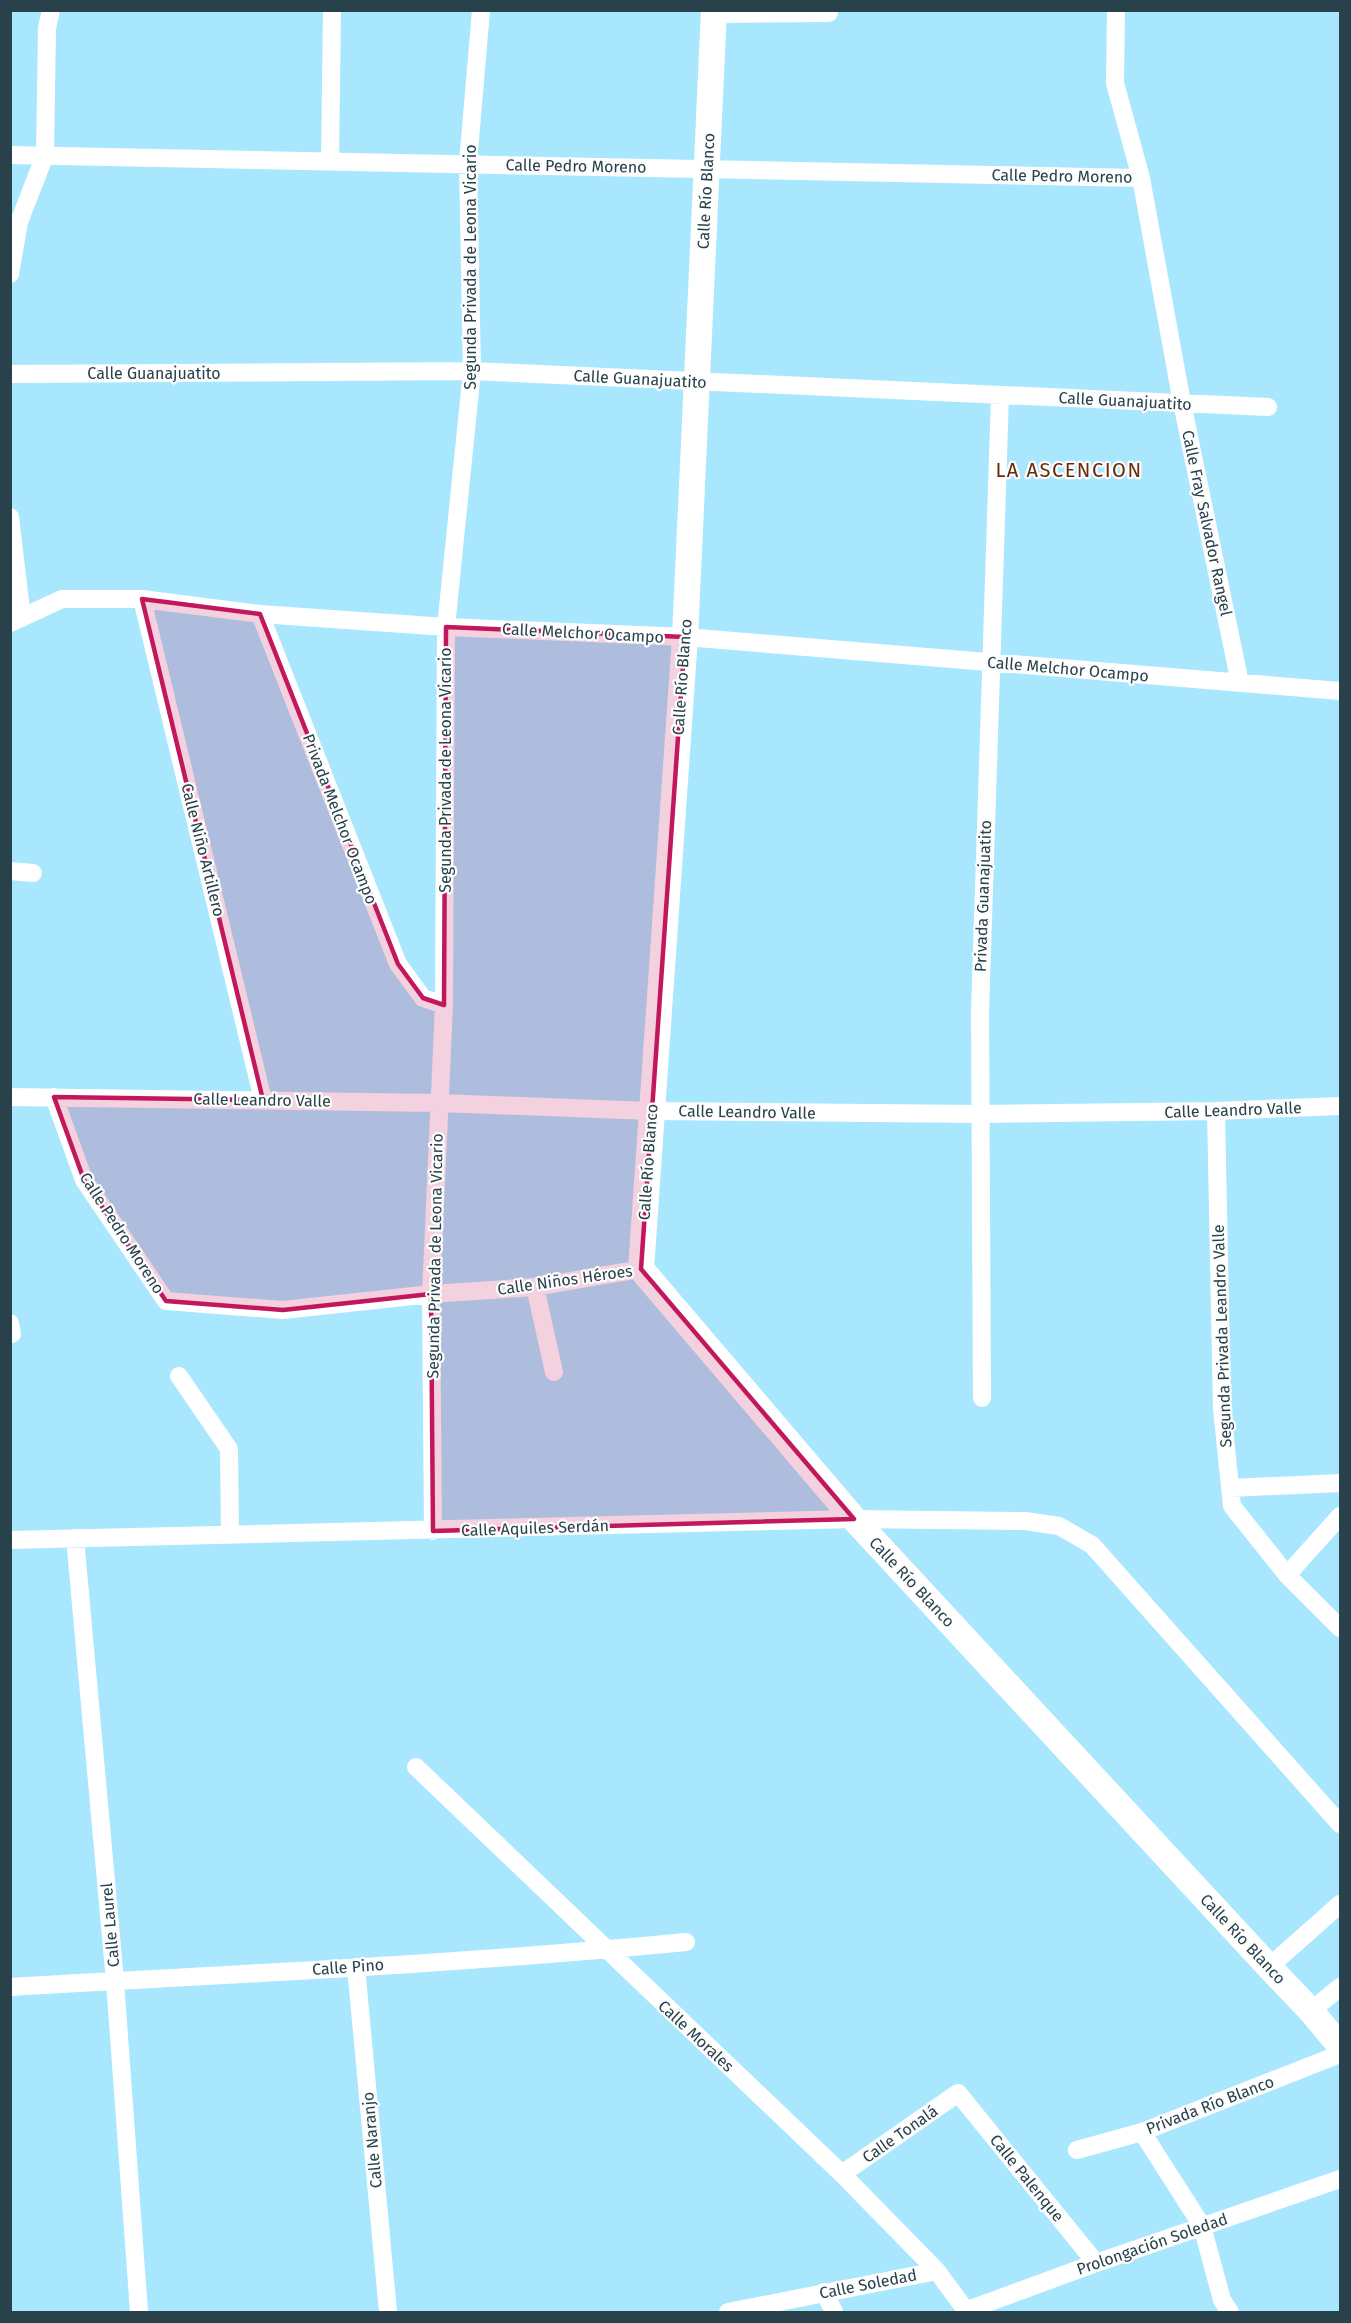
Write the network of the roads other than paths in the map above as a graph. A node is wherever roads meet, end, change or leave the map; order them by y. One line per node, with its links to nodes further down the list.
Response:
1 (51, 10): 8 (street)
2 (332, 10): 9 (street)
3 (481, 10): 10 (street, Segunda Privada de Leona Vicario)
4 (1116, 10): 12 (street, Calle Fray Salvador Rangel)
5 (714, 12): 6 (street); 11 (street, Calle Río Blanco)
6 (829, 13)
7 (10, 155): 8 (street, Calle Pedro Moreno)
8 (45, 155): 9 (street, Calle Pedro Moreno); 13 (street)
9 (330, 160): 10 (street, Calle Pedro Moreno)
10 (468, 163): 11 (street, Calle Pedro Moreno); 14 (street, Segunda Privada de Leona Vicario)
11 (708, 169): 12 (street, Calle Pedro Moreno); 16 (street, Calle Río Blanco)
12 (1141, 178): 18 (street, Calle Fray Salvador Rangel)
13 (10, 274)
14 (471, 370): 15 (street, Calle Guanajuatito); 16 (street, Calle Guanajuatito); 24 (street, Segunda Privada de Leona Vicario)
15 (10, 374)
16 (696, 381): 17 (street, Calle Guanajuatito); 25 (street, Calle Río Blanco)
17 (1000, 395): 18 (street, Calle Guanajuatito); 26 (street, Privada Guanajuatito)
18 (1182, 403): 19 (street, Calle Guanajuatito); 27 (street, Calle Fray Salvador Rangel)
19 (1268, 407)
20 (10, 517): 23 (street)
21 (142, 599): 22 (street, Calle Melchor Ocampo); 23 (street, Calle Melchor Ocampo); 34 (street, Calle Niño Artillero)
22 (260, 614): 24 (street, Calle Melchor Ocampo); 31 (street, Privada Melchor Ocampo)
23 (16, 620)
24 (446, 627): 25 (street, Calle Melchor Ocampo); 31 (street, Segunda Privada de Leona Vicario)
25 (685, 637): 26 (street, Calle Melchor Ocampo); 37 (street, Calle Río Blanco)
26 (990, 662): 27 (street, Calle Melchor Ocampo); 39 (street, Privada Guanajuatito)
27 (1240, 683): 28 (street, Calle Melchor Ocampo)
28 (1341, 691)
29 (10, 871): 30 (street)
30 (33, 873)
31 (444, 1005): 35 (street, Segunda Privada de Leona Vicario)
32 (10, 1097): 33 (street, Calle Leandro Valle)
33 (54, 1097): 34 (street, Calle Leandro Valle); 43 (street, Calle Pedro Moreno)
34 (263, 1100): 35 (street, Calle Leandro Valle)
35 (440, 1103): 37 (street, Calle Leandro Valle); 42 (street, Segunda Privada de Leona Vicario)
36 (1341, 1106): 38 (street, Calle Leandro Valle)
37 (651, 1111): 39 (street, Calle Leandro Valle); 40 (street, Calle Río Blanco)
38 (1216, 1111): 39 (street, Calle Leandro Valle); 48 (street, Segunda Privada Leandro Valle)
39 (981, 1114): 46 (street, Privada Guanajuatito)
40 (641, 1269): 41 (street, Calle Niños Héroes); 50 (street, Calle Río Blanco)
41 (535, 1287): 42 (street, Calle Niños Héroes); 44 (street)
42 (432, 1294): 43 (street, Calle Niños Héroes); 51 (street, Segunda Privada de Leona Vicario)
43 (166, 1301)
44 (554, 1372)
45 (179, 1376): 52 (street)
46 (982, 1398)
47 (1341, 1483): 48 (street)
48 (1230, 1488): 55 (street, Segunda Privada Leandro Valle)
49 (1341, 1516): 55 (street)
50 (854, 1518): 51 (street, Calle Aquiles Serdán); 58 (street, Calle Aquiles Serdán); 63 (street, Calle Río Blanco)
51 (433, 1531): 52 (street, Calle Aquiles Serdán)
52 (230, 1535): 53 (street, Calle Aquiles Serdán)
53 (75, 1538): 54 (street, Calle Aquiles Serdán); 64 (street, Calle Laurel)
54 (10, 1540)
55 (1287, 1575): 56 (street, Segunda Privada Leandro Valle)
56 (1341, 1628)
57 (416, 1767): 61 (street, Calle Morales)
58 (1341, 1824)
59 (1341, 1904): 63 (street)
60 (686, 1942): 61 (street, Calle Pino)
61 (605, 1950): 62 (street, Calle Pino); 73 (street, Calle Morales)
62 (356, 1967): 64 (street, Calle Pino); 81 (street, Calle Naranjo)
63 (1269, 1968): 67 (street, Calle Río Blanco)
64 (115, 1981): 66 (street, Calle Pino); 80 (street, Calle Laurel)
65 (1341, 1987): 67 (street)
66 (10, 1988)
67 (1311, 2010): 68 (street, Calle Río Blanco)
68 (1341, 2046)
69 (1341, 2054): 71 (street, Privada Río Blanco)
70 (958, 2093): 73 (street, Calle Tonalá); 76 (street, Calle Palenque)
71 (1142, 2132): 72 (street, Privada Río Blanco); 75 (street)
72 (1077, 2150)
73 (842, 2174): 77 (street, Calle Morales)
74 (1341, 2179): 75 (street, Prolongación Soledad)
75 (1202, 2226): 76 (street, Prolongación Soledad); 84 (street)
76 (1096, 2263): 79 (street, Prolongación Soledad)
77 (937, 2271): 78 (street, Calle Soledad); 79 (street, Calle Morales)
78 (824, 2292): 82 (street, Calle Soledad); 83 (street)
79 (966, 2312)
80 (140, 2313)
81 (388, 2313)
82 (728, 2313)
83 (834, 2313)
84 (1230, 2313)

